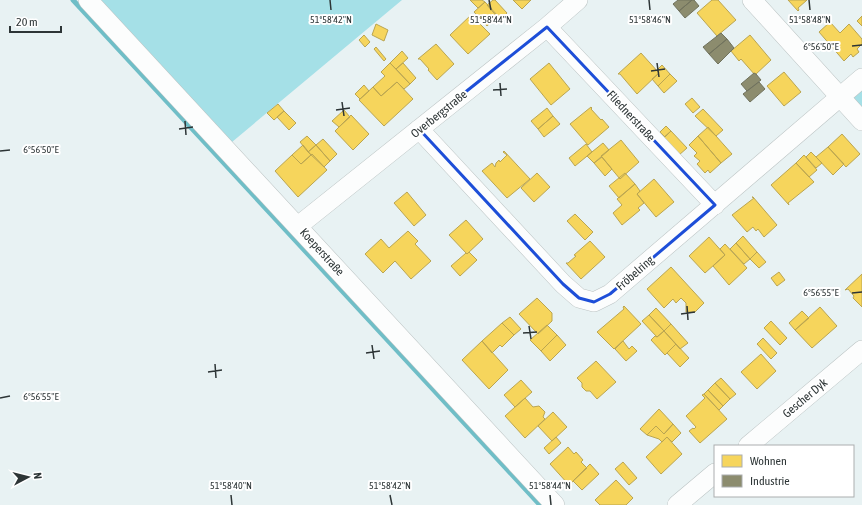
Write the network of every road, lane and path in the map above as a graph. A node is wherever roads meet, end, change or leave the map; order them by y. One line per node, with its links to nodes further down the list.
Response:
1 (88, 0): 10 (street, Koeperstraße)
2 (578, 0): 4 (street, Overbergstraße)
3 (752, 0): 6 (street)
4 (547, 27): 8 (street, Overbergstraße); 9 (street, Fliednerstraße)
5 (862, 78): 6 (street, Fröbelring)
6 (840, 97): 7 (street); 9 (street, Fröbelring)
7 (862, 121)
8 (419, 129): 9 (street, Fröbelring); 10 (street, Overbergstraße)
9 (715, 204)
10 (298, 226): 14 (street, Koeperstraße)
11 (862, 350): 12 (street, Gescher Dyk)
12 (749, 445)
13 (714, 474): 15 (street)
14 (555, 505)
15 (677, 505)

